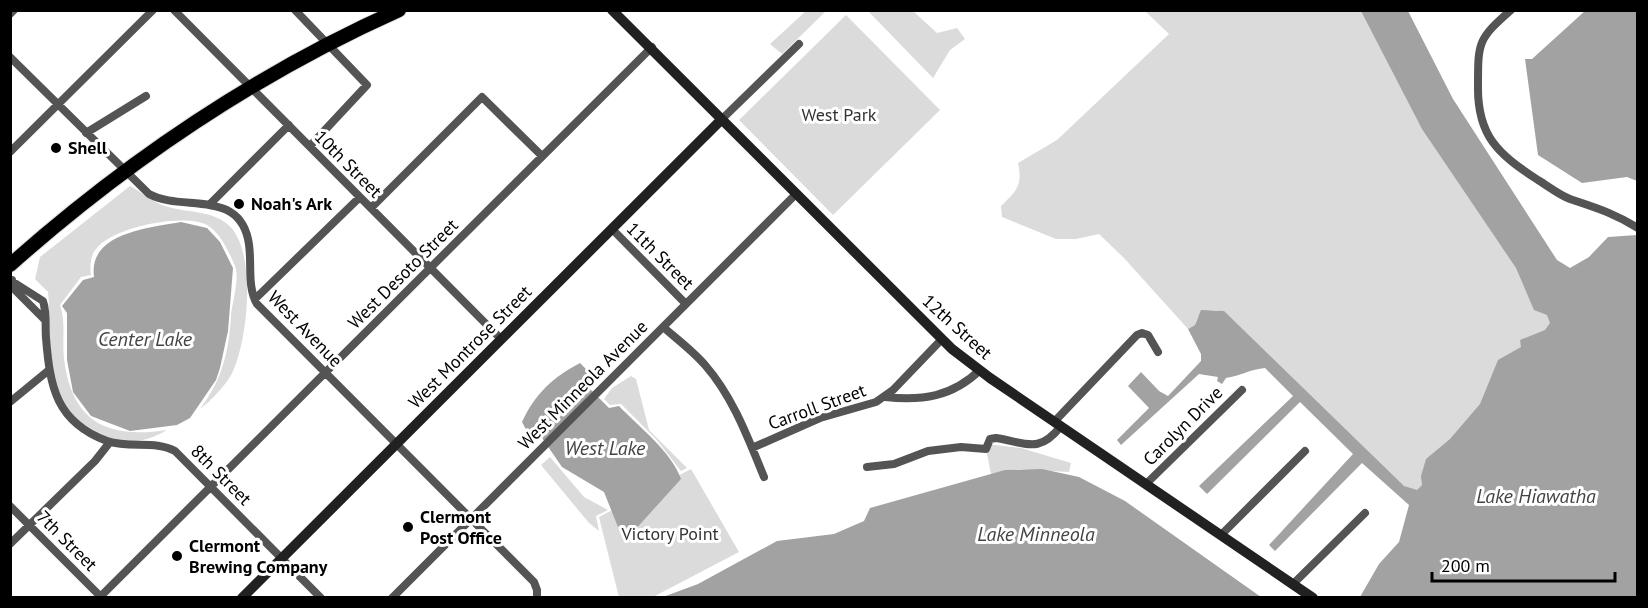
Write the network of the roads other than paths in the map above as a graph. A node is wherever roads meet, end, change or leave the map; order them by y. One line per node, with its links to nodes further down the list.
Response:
1 (14, 10): 9 (street)
2 (153, 10): 17 (street)
3 (174, 10): 15 (street, 10th Street)
4 (295, 10): 12 (street)
5 (399, 10): 12 (highway)
6 (612, 10): 10 (main road, 12th Street)
7 (617, 10): 10 (main road, 12th Street)
8 (1511, 10): 29 (street)
9 (10, 14)
10 (627, 22): 13 (main road, 12th Street)
11 (799, 44): 18 (street)
12 (330, 45): 15 (highway); 21 (street)
13 (651, 47): 18 (main road, 12th Street); 23 (street, West Desoto Street)
14 (10, 57): 17 (street, West Avenue)
15 (252, 88): 19 (street, 10th Street); 24 (highway)
16 (146, 96): 20 (street)
17 (59, 106): 20 (street, West Avenue); 22 (street)
18 (721, 120): 25 (main road, 12th Street); 30 (main road, West Montrose Street)
19 (289, 125): 21 (street, 10th Street); 27 (street)
20 (86, 133): 24 (street, West Avenue)
21 (310, 146): 26 (street, 10th Street)
22 (10, 152)
23 (542, 156): 28 (street); 32 (street, West Desoto Street)
24 (126, 172): 27 (street, West Avenue); 31 (highway)
25 (796, 194): 35 (street, West Minneola Avenue); 38 (main road, 12th Street)
26 (360, 197): 28 (street, 10th Street); 34 (street)
27 (210, 204): 34 (street, West Avenue)
28 (371, 208): 32 (street, 10th Street)
29 (1638, 228)
30 (612, 229): 35 (street, 11th Street); 37 (main road, West Montrose Street)
31 (10, 265)
32 (430, 268): 37 (street, 10th Street); 42 (street, West Desoto Street)
33 (11, 280): 40 (street, 8th Street)
34 (255, 299): 42 (street, West Avenue)
35 (686, 304): 36 (street, West Minneola Avenue)
36 (663, 327): 49 (street); 57 (street, West Minneola Avenue)
37 (501, 339): 48 (main road, West Montrose Street)
38 (942, 339): 41 (main road, 12th Street); 44 (street, Carroll Street)
39 (1158, 352): 46 (street)
40 (49, 370): 45 (street); 47 (street, 8th Street)
41 (980, 370): 44 (street); 46 (main road, 12th Street)
42 (326, 373): 48 (street, West Avenue); 54 (street, West Desoto Street)
43 (1242, 390): 53 (street, Carolyn Drive)
44 (885, 396): 49 (street, Carroll Street)
45 (10, 402)
46 (1058, 424): 51 (street); 53 (main road, 12th Street)
47 (110, 442): 54 (street, 8th Street); 58 (street)
48 (396, 443): 57 (street, West Avenue); 61 (main road, West Montrose Street)
49 (752, 448): 52 (street)
50 (1305, 451): 59 (street)
51 (867, 467)
52 (764, 477)
53 (1146, 484): 59 (main road, 12th Street)
54 (210, 486): 61 (street, 8th Street); 63 (street, West Desoto Street)
55 (10, 506): 58 (street, 7th Street)
56 (1365, 513): 62 (street)
57 (471, 518): 66 (street, West Minneola Avenue); 67 (street, West Avenue)
58 (29, 525): 60 (street); 63 (street, 7th Street)
59 (1221, 535): 62 (main road, 12th Street)
60 (10, 544)
61 (282, 558): 64 (main road, West Montrose Street); 65 (street, 8th Street)
62 (1293, 584): 68 (main road, 12th Street)
63 (100, 597)
64 (242, 597)
65 (321, 597)
66 (392, 597)
67 (537, 597)
68 (1313, 597)

